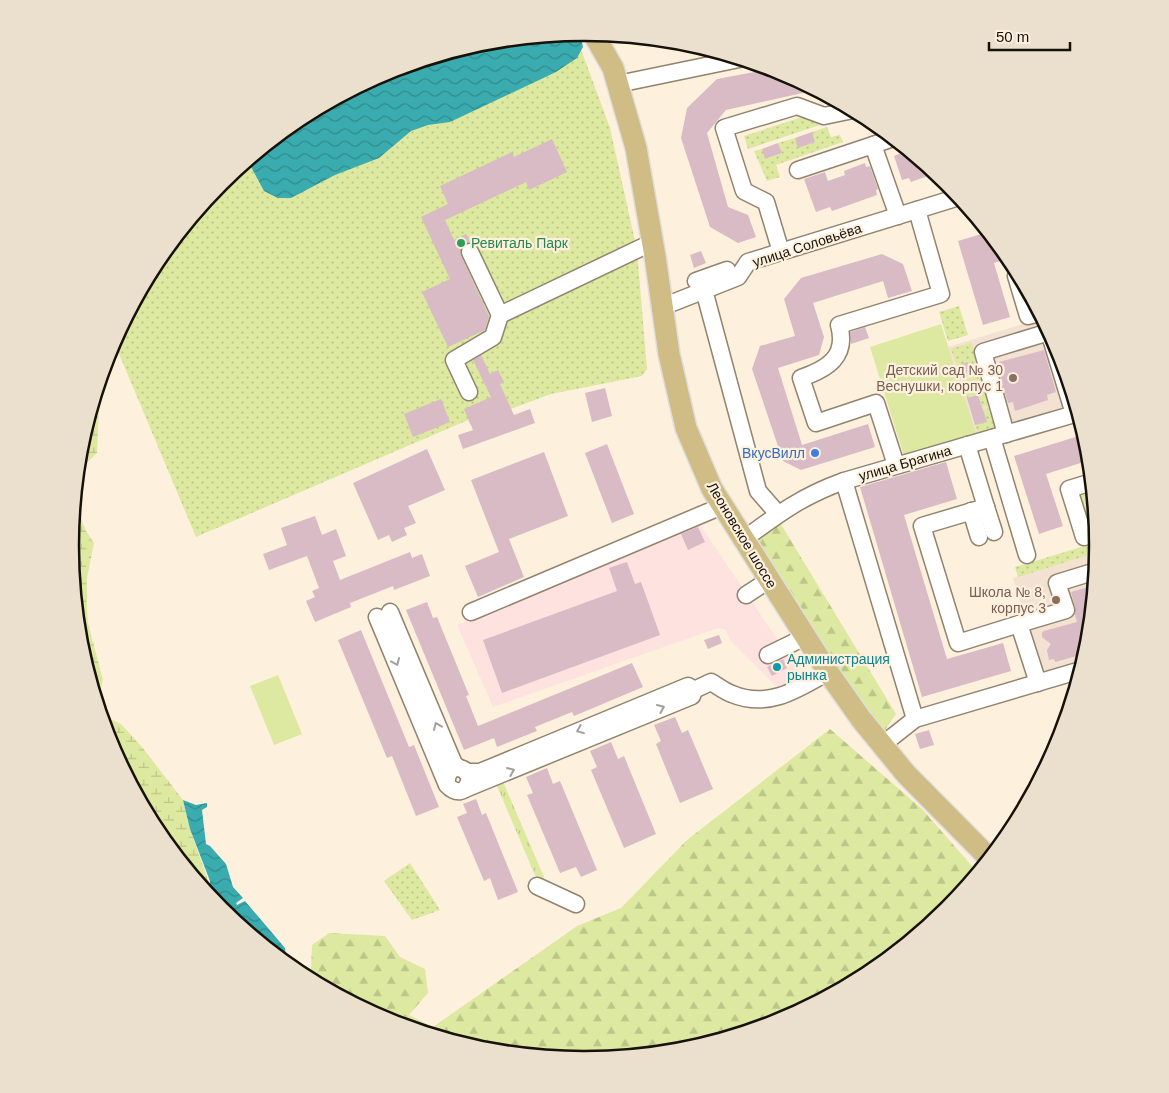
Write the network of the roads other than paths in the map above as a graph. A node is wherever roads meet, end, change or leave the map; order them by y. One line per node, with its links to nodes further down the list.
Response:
1 (598, 41): 3 (main road, Леоновское шоссе)
2 (726, 62): 3 (street)
3 (618, 84): 11 (main road, Леоновское шоссе)
4 (842, 112): 13 (street)
5 (885, 141): 6 (street)
6 (873, 145): 7 (street); 10 (street)
7 (798, 170)
8 (952, 200): 9 (street, улица Соловьёва)
9 (917, 210): 10 (street, улица Соловьёва); 24 (street)
10 (898, 216): 13 (street, улица Соловьёва)
11 (653, 242): 16 (main road, Леоновское шоссе); 18 (street)
12 (470, 252): 18 (street)
13 (781, 252): 14 (street, улица Соловьёва)
14 (700, 285): 16 (street, улица Соловьёва); 29 (street)
15 (1021, 292): 17 (street)
16 (662, 307): 27 (main road, Леоновское шоссе)
17 (1033, 315)
18 (500, 316): 20 (street)
19 (1043, 334): 22 (street)
20 (469, 392)
21 (1072, 414): 22 (street, улица Брагина)
22 (999, 436): 23 (street, улица Брагина); 33 (street)
23 (967, 445): 24 (street, улица Брагина); 28 (street)
24 (896, 465): 25 (street, улица Брагина)
25 (844, 480): 29 (street, улица Брагина); 45 (street)
26 (1085, 484): 31 (street)
27 (722, 506): 32 (main road, Леоновское шоссе); 37 (street)
28 (979, 509): 30 (street); 38 (street)
29 (778, 514): 32 (street, улица Брагина)
30 (986, 535)
31 (1090, 536)
32 (743, 540): 35 (main road, Леоновское шоссе)
33 (1026, 555)
34 (1089, 573): 38 (street)
35 (769, 580): 36 (street); 39 (main road, Леоновское шоссе)
36 (746, 595)
37 (471, 612)
38 (1019, 624): 43 (street)
39 (805, 637): 40 (street); 41 (main road, Леоновское шоссе)
40 (768, 655)
41 (828, 672): 44 (street); 46 (main road, Леоновское шоссе)
42 (1074, 672): 43 (street)
43 (1038, 683): 45 (street)
44 (694, 690): 47 (street, one-way to 47); 49 (street, one-way to 44)
45 (915, 719): 46 (street)
46 (882, 746): 50 (main road, Леоновское шоссе)
47 (463, 770): 48 (street); 48 (street, one-way to 48); 49 (street)
48 (447, 785): 49 (street)
49 (466, 788)
50 (985, 854)
51 (537, 886): 52 (street)
52 (576, 904)

